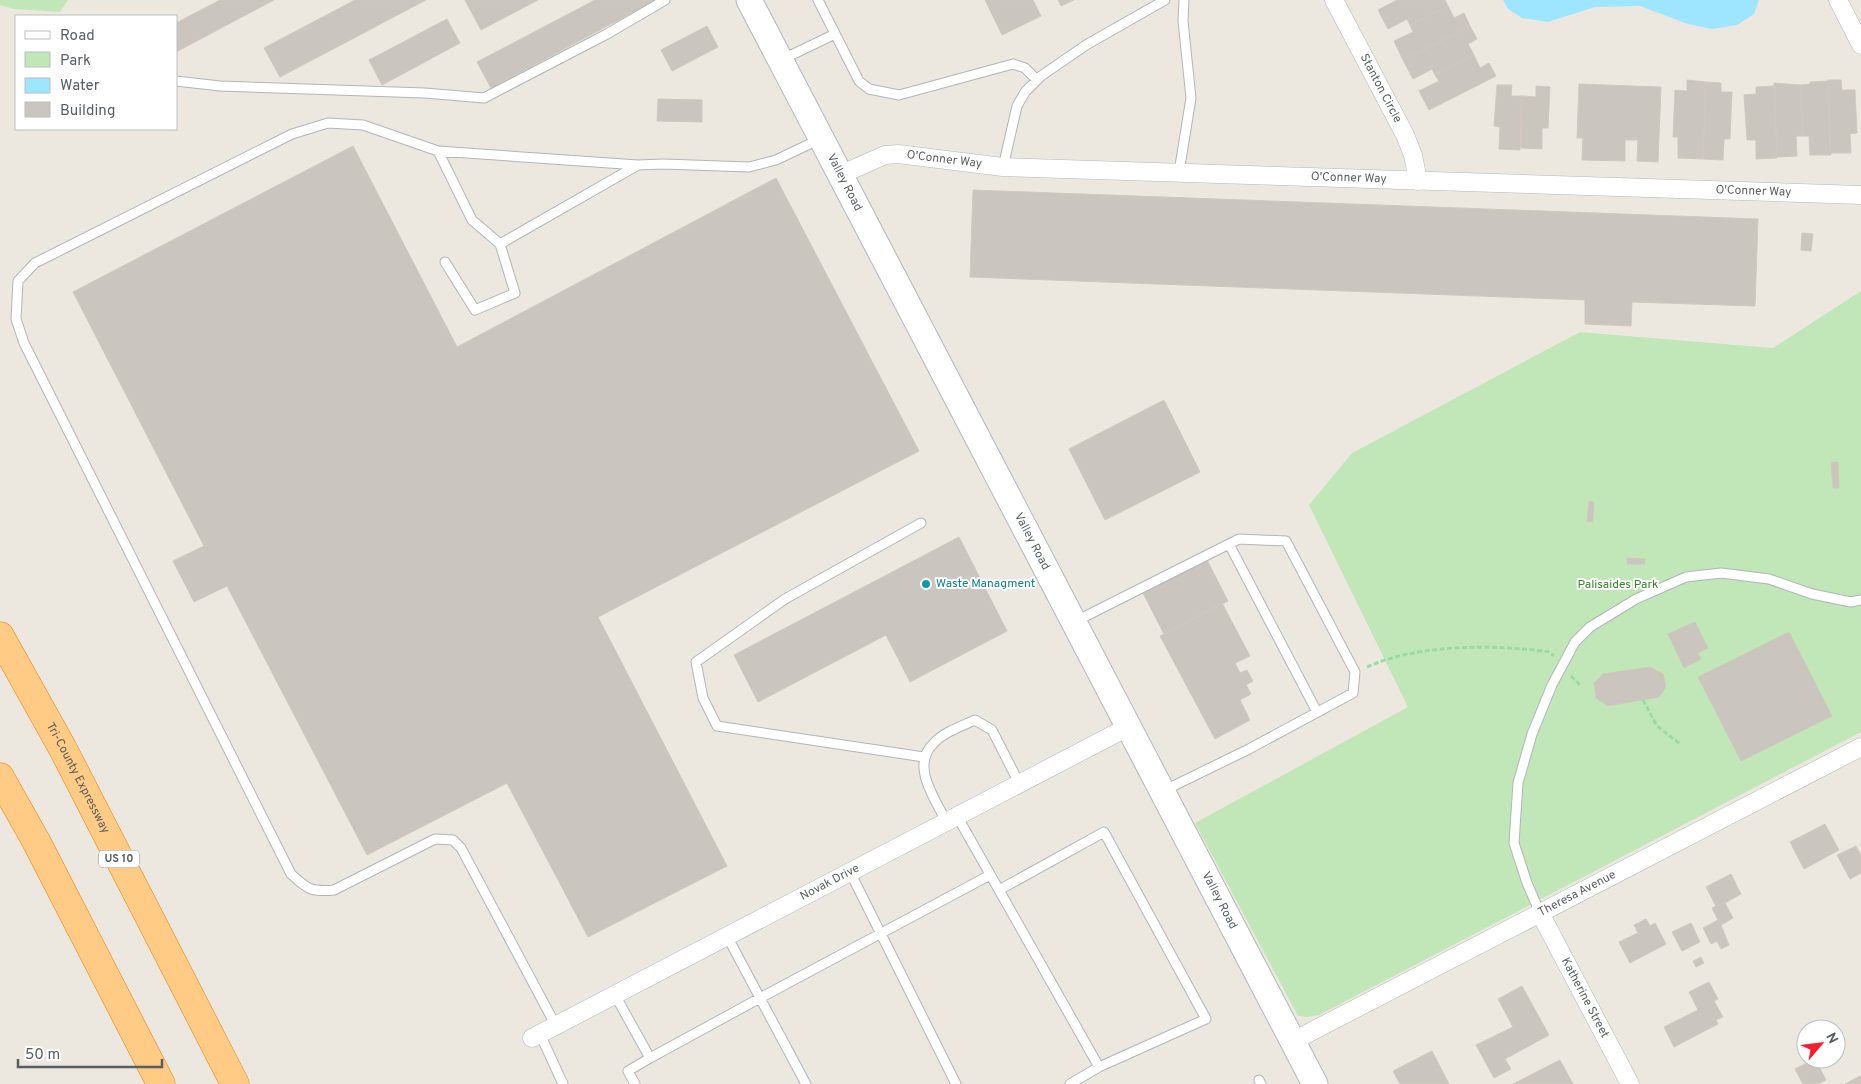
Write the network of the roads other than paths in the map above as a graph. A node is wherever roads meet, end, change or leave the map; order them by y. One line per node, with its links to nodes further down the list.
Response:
1 (665, 0): 12 (lane)
2 (749, 0): 10 (main road, Valley Road)
3 (818, 0): 8 (lane)
4 (1165, 0): 11 (lane)
5 (1184, 0): 17 (lane)
6 (1334, 0): 19 (street, Stanton Circle)
7 (1838, 0): 9 (street)
8 (835, 34): 10 (lane); 11 (lane)
9 (1861, 45)
10 (780, 60): 13 (main road, Valley Road)
11 (1037, 80): 16 (lane)
12 (178, 81)
13 (820, 139): 15 (lane); 18 (main road, Valley Road)
14 (438, 151): 15 (lane); 21 (lane); 44 (lane)
15 (638, 165): 21 (lane)
16 (1002, 166): 17 (street, O'Conner Way); 18 (street, O'Conner Way)
17 (1179, 172): 19 (street, O'Conner Way)
18 (840, 175): 26 (main road, Valley Road)
19 (1418, 180): 20 (street, O'Conner Way)
20 (1861, 195)
21 (500, 244): 22 (lane)
22 (445, 262)
23 (921, 523): 31 (lane)
24 (1229, 544): 26 (lane); 28 (lane); 28 (lane)
25 (1861, 600): 39 (lane)
26 (1074, 623): 29 (main road, Valley Road)
27 (0, 636): 50 (highway, Tri-County Expressway / US 10)
28 (1317, 712): 34 (lane)
29 (1128, 727): 33 (street, Novak Drive); 34 (main road, Valley Road)
30 (1861, 747): 39 (street, Theresa Avenue)
31 (924, 757): 33 (lane); 35 (lane)
32 (0, 777): 49 (highway)
33 (1019, 784): 35 (street, Novak Drive)
34 (1162, 792): 46 (main road, Valley Road)
35 (952, 819): 36 (street, Novak Drive); 37 (lane)
36 (850, 872): 40 (lane); 41 (street, Novak Drive)
37 (990, 875): 38 (lane); 40 (lane)
38 (998, 890): 48 (lane); 48 (lane)
39 (1540, 913): 46 (street, Theresa Avenue); 57 (street, Katherine Street)
40 (882, 933): 43 (lane); 54 (lane)
41 (727, 936): 42 (street, Novak Drive); 43 (lane)
42 (615, 995): 44 (street, Novak Drive); 47 (lane)
43 (760, 998): 47 (lane); 53 (lane)
44 (556, 1026): 45 (street, Novak Drive)
45 (536, 1036): 51 (lane)
46 (1293, 1041): 56 (main road, Valley Road)
47 (650, 1058): 52 (lane)
48 (1099, 1067): 55 (lane)
49 (161, 1084)
50 (235, 1084)
51 (563, 1084)
52 (635, 1084)
53 (806, 1084)
54 (956, 1084)
55 (1070, 1084)
56 (1315, 1084)
57 (1630, 1084)

